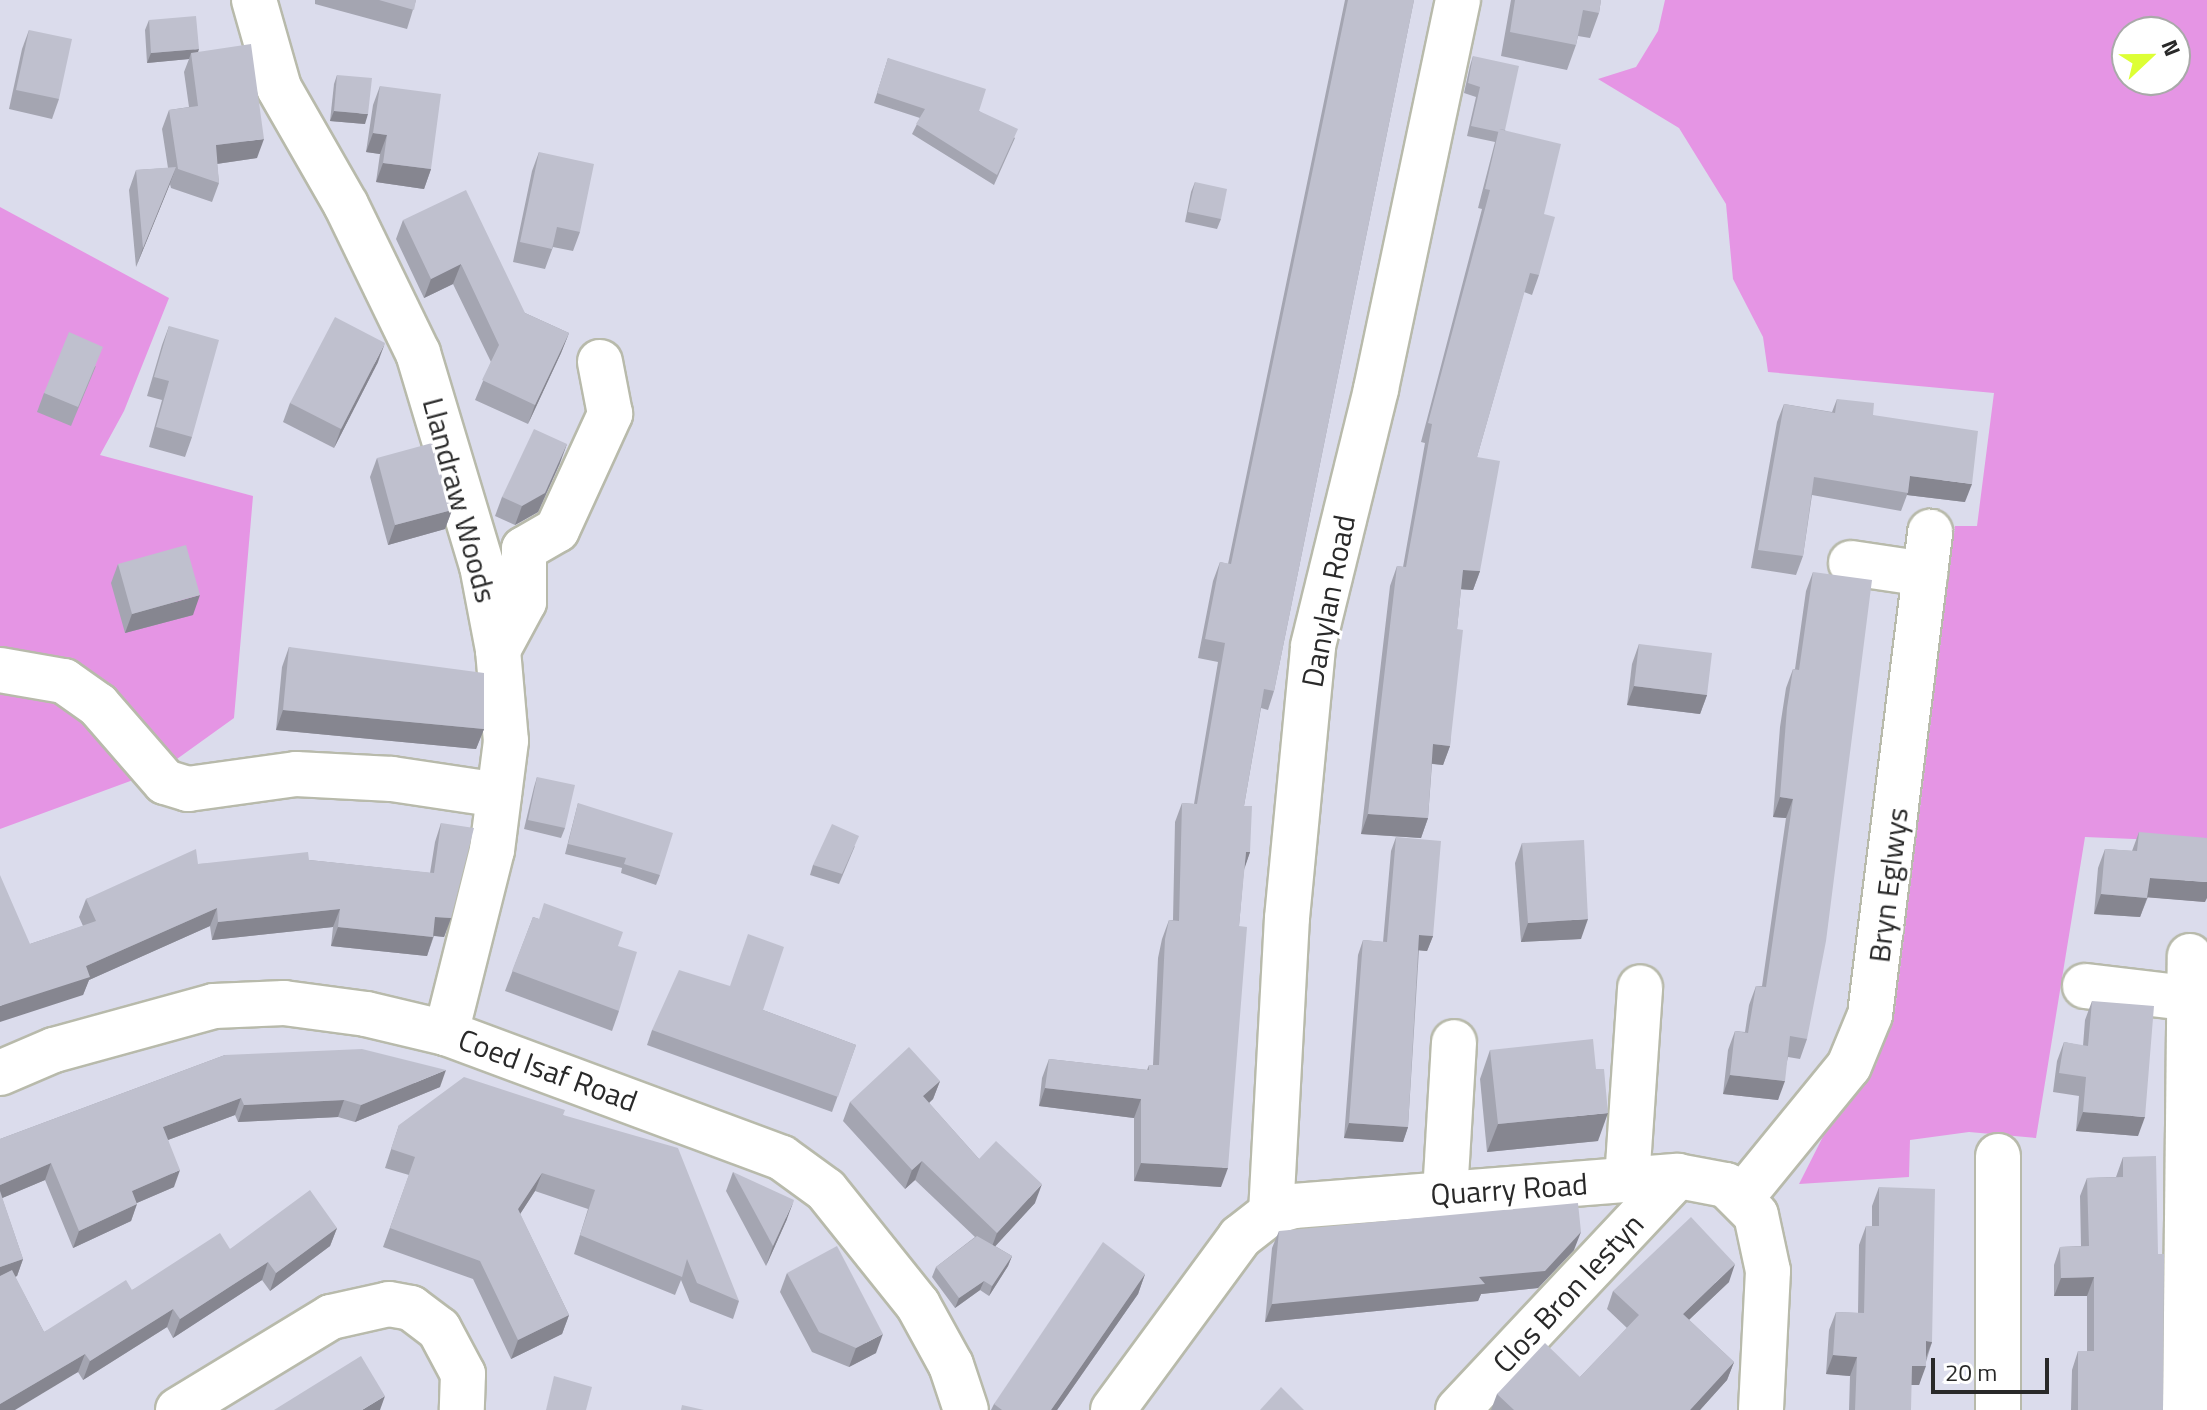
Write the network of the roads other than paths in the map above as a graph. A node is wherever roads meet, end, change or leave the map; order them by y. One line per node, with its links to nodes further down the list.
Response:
1 (254, 0): 5 (street, Llandraw Woods)
2 (1458, 0): 18 (street, Danylan Road)
3 (600, 362): 5 (street)
4 (1851, 563): 17 (street, Bryn Eglwys)
5 (498, 650): 7 (street, Llandraw Woods)
6 (0, 670): 7 (street)
7 (499, 795): 10 (street, Llandraw Woods)
8 (2085, 986): 26 (street)
9 (1640, 987): 15 (street)
10 (446, 1033): 12 (street, Coed Isaf Road); 21 (street, Coed Isaf Road)
11 (1454, 1042): 16 (street)
12 (0, 1073)
13 (1998, 1156): 25 (street)
14 (1678, 1176): 15 (street, Quarry Road); 17 (street, Quarry Road); 23 (street, Clos Bron Iestyn)
15 (1627, 1180): 16 (street, Quarry Road)
16 (1445, 1194): 18 (street, Quarry Road)
17 (1742, 1197): 24 (street)
18 (1271, 1213): 22 (street)
19 (178, 1410): 20 (street)
20 (462, 1410)
21 (966, 1410)
22 (1113, 1410)
23 (1458, 1410)
24 (1761, 1410)
25 (1998, 1410)
26 (2185, 1410)

